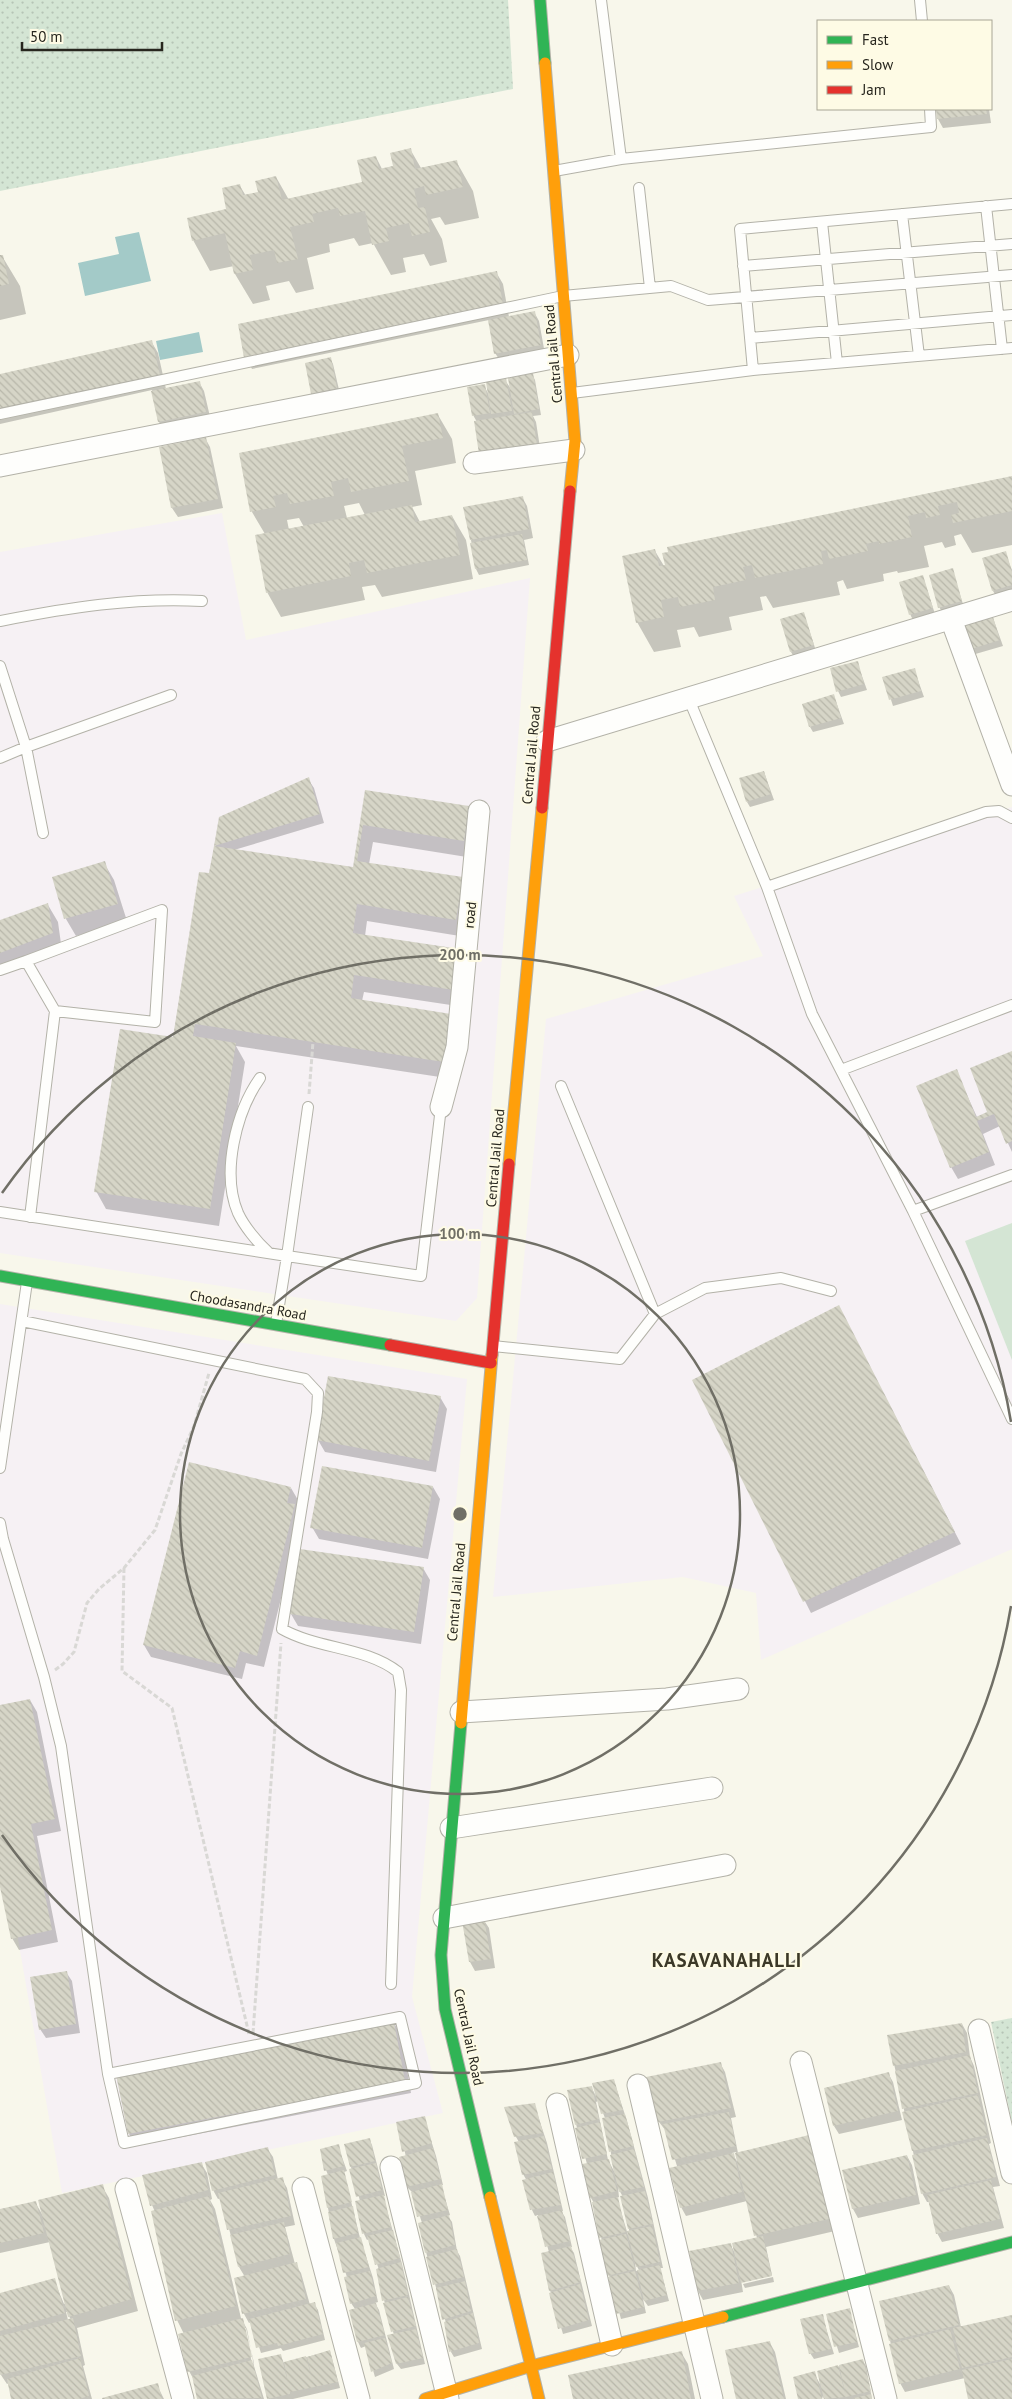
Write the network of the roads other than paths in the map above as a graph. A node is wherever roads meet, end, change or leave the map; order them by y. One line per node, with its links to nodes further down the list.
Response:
1 (540, 0): 7 (main road, Central Jail Road)
2 (601, 0): 6 (lane)
3 (920, 0): 4 (lane)
4 (922, 20)
5 (930, 110): 6 (lane)
6 (621, 159): 7 (lane)
7 (553, 171): 23 (main road, Central Jail Road)
8 (639, 188): 21 (lane)
9 (1012, 204): 10 (lane)
10 (986, 206): 11 (lane); 14 (lane)
11 (902, 214): 12 (lane); 15 (lane)
12 (822, 222): 16 (lane); 17 (lane)
13 (1012, 244): 14 (lane)
14 (991, 246): 15 (lane); 19 (lane)
15 (906, 251): 16 (lane); 20 (lane)
16 (826, 259): 17 (lane); 22 (lane)
17 (744, 266): 24 (lane)
18 (1012, 275): 19 (lane)
19 (995, 277): 20 (lane); 26 (lane)
20 (910, 284): 22 (lane); 27 (lane)
21 (650, 288): 23 (lane); 24 (lane)
22 (830, 291): 24 (lane); 28 (lane)
23 (563, 296): 31 (main road, Central Jail Road); 36 (lane)
24 (746, 298): 29 (lane)
25 (1012, 315): 26 (lane)
26 (999, 316): 27 (lane); 30 (lane)
27 (916, 324): 28 (lane); 32 (lane)
28 (833, 331): 29 (lane); 33 (lane)
29 (750, 338): 34 (lane)
30 (1007, 348): 32 (lane)
31 (568, 355): 35 (main road, Central Jail Road); 39 (street)
32 (919, 356): 33 (lane)
33 (837, 363): 34 (lane)
34 (753, 370): 35 (lane)
35 (571, 393): 37 (main road, Central Jail Road)
36 (0, 414)
37 (574, 450): 38 (street); 47 (main road, Central Jail Road)
38 (474, 462)
39 (0, 466)
40 (1012, 600): 42 (street)
41 (202, 601): 43 (lane)
42 (951, 619): 46 (street); 50 (street)
43 (0, 621)
44 (0, 666): 48 (lane)
45 (172, 695): 48 (lane)
46 (688, 697): 47 (street); 54 (lane)
47 (547, 741): 76 (main road, Central Jail Road)
48 (26, 747): 49 (lane); 53 (lane)
49 (0, 758)
50 (1012, 784)
51 (479, 812): 63 (street, road)
52 (1012, 818): 54 (lane)
53 (43, 834)
54 (767, 887): 59 (lane)
55 (26, 961): 56 (lane); 58 (lane); 58 (lane)
56 (0, 970)
57 (1012, 1005): 59 (lane)
58 (55, 1011): 67 (lane)
59 (841, 1070): 66 (lane)
60 (260, 1078): 68 (lane)
61 (561, 1086): 73 (lane)
62 (308, 1107): 69 (lane)
63 (441, 1107): 69 (lane)
64 (1012, 1175): 66 (lane)
65 (0, 1212): 67 (lane)
66 (913, 1212): 78 (lane)
67 (30, 1217): 68 (lane)
68 (268, 1252): 69 (lane)
69 (287, 1256): 75 (lane)
70 (0, 1276): 71 (main road, Choodasandra Road)
71 (27, 1281): 74 (lane); 75 (main road, Choodasandra Road)
72 (831, 1291): 73 (lane)
73 (655, 1314): 76 (lane)
74 (22, 1321): 79 (lane); 87 (lane)
75 (276, 1325): 77 (main road, Choodasandra Road)
76 (493, 1346): 77 (main road, Central Jail Road)
77 (491, 1363): 82 (main road, Central Jail Road)
78 (1012, 1420)
79 (0, 1468)
80 (0, 1523): 90 (lane)
81 (738, 1690): 82 (street)
82 (461, 1712): 84 (main road, Central Jail Road)
83 (712, 1788): 84 (street)
84 (451, 1828): 86 (main road, Central Jail Road)
85 (725, 1865): 86 (street)
86 (444, 1918): 101 (main road, Central Jail Road)
87 (391, 1984)
88 (979, 2030): 94 (street)
89 (801, 2062): 98 (street)
90 (108, 2074): 90 (lane)
91 (638, 2085): 99 (street)
92 (557, 2104): 100 (street)
93 (391, 2167): 102 (street)
94 (1012, 2173)
95 (303, 2188): 104 (street)
96 (126, 2189): 103 (street)
97 (1012, 2242): 98 (main road)
98 (857, 2282): 99 (main road); 108 (street)
99 (694, 2324): 100 (main road); 107 (street)
100 (612, 2345): 101 (main road)
101 (531, 2366): 102 (main road); 106 (main road, Central Jail Road)
102 (448, 2396): 105 (main road)
103 (183, 2399)
104 (359, 2399)
105 (425, 2399)
106 (539, 2399)
107 (712, 2399)
108 (886, 2399)

